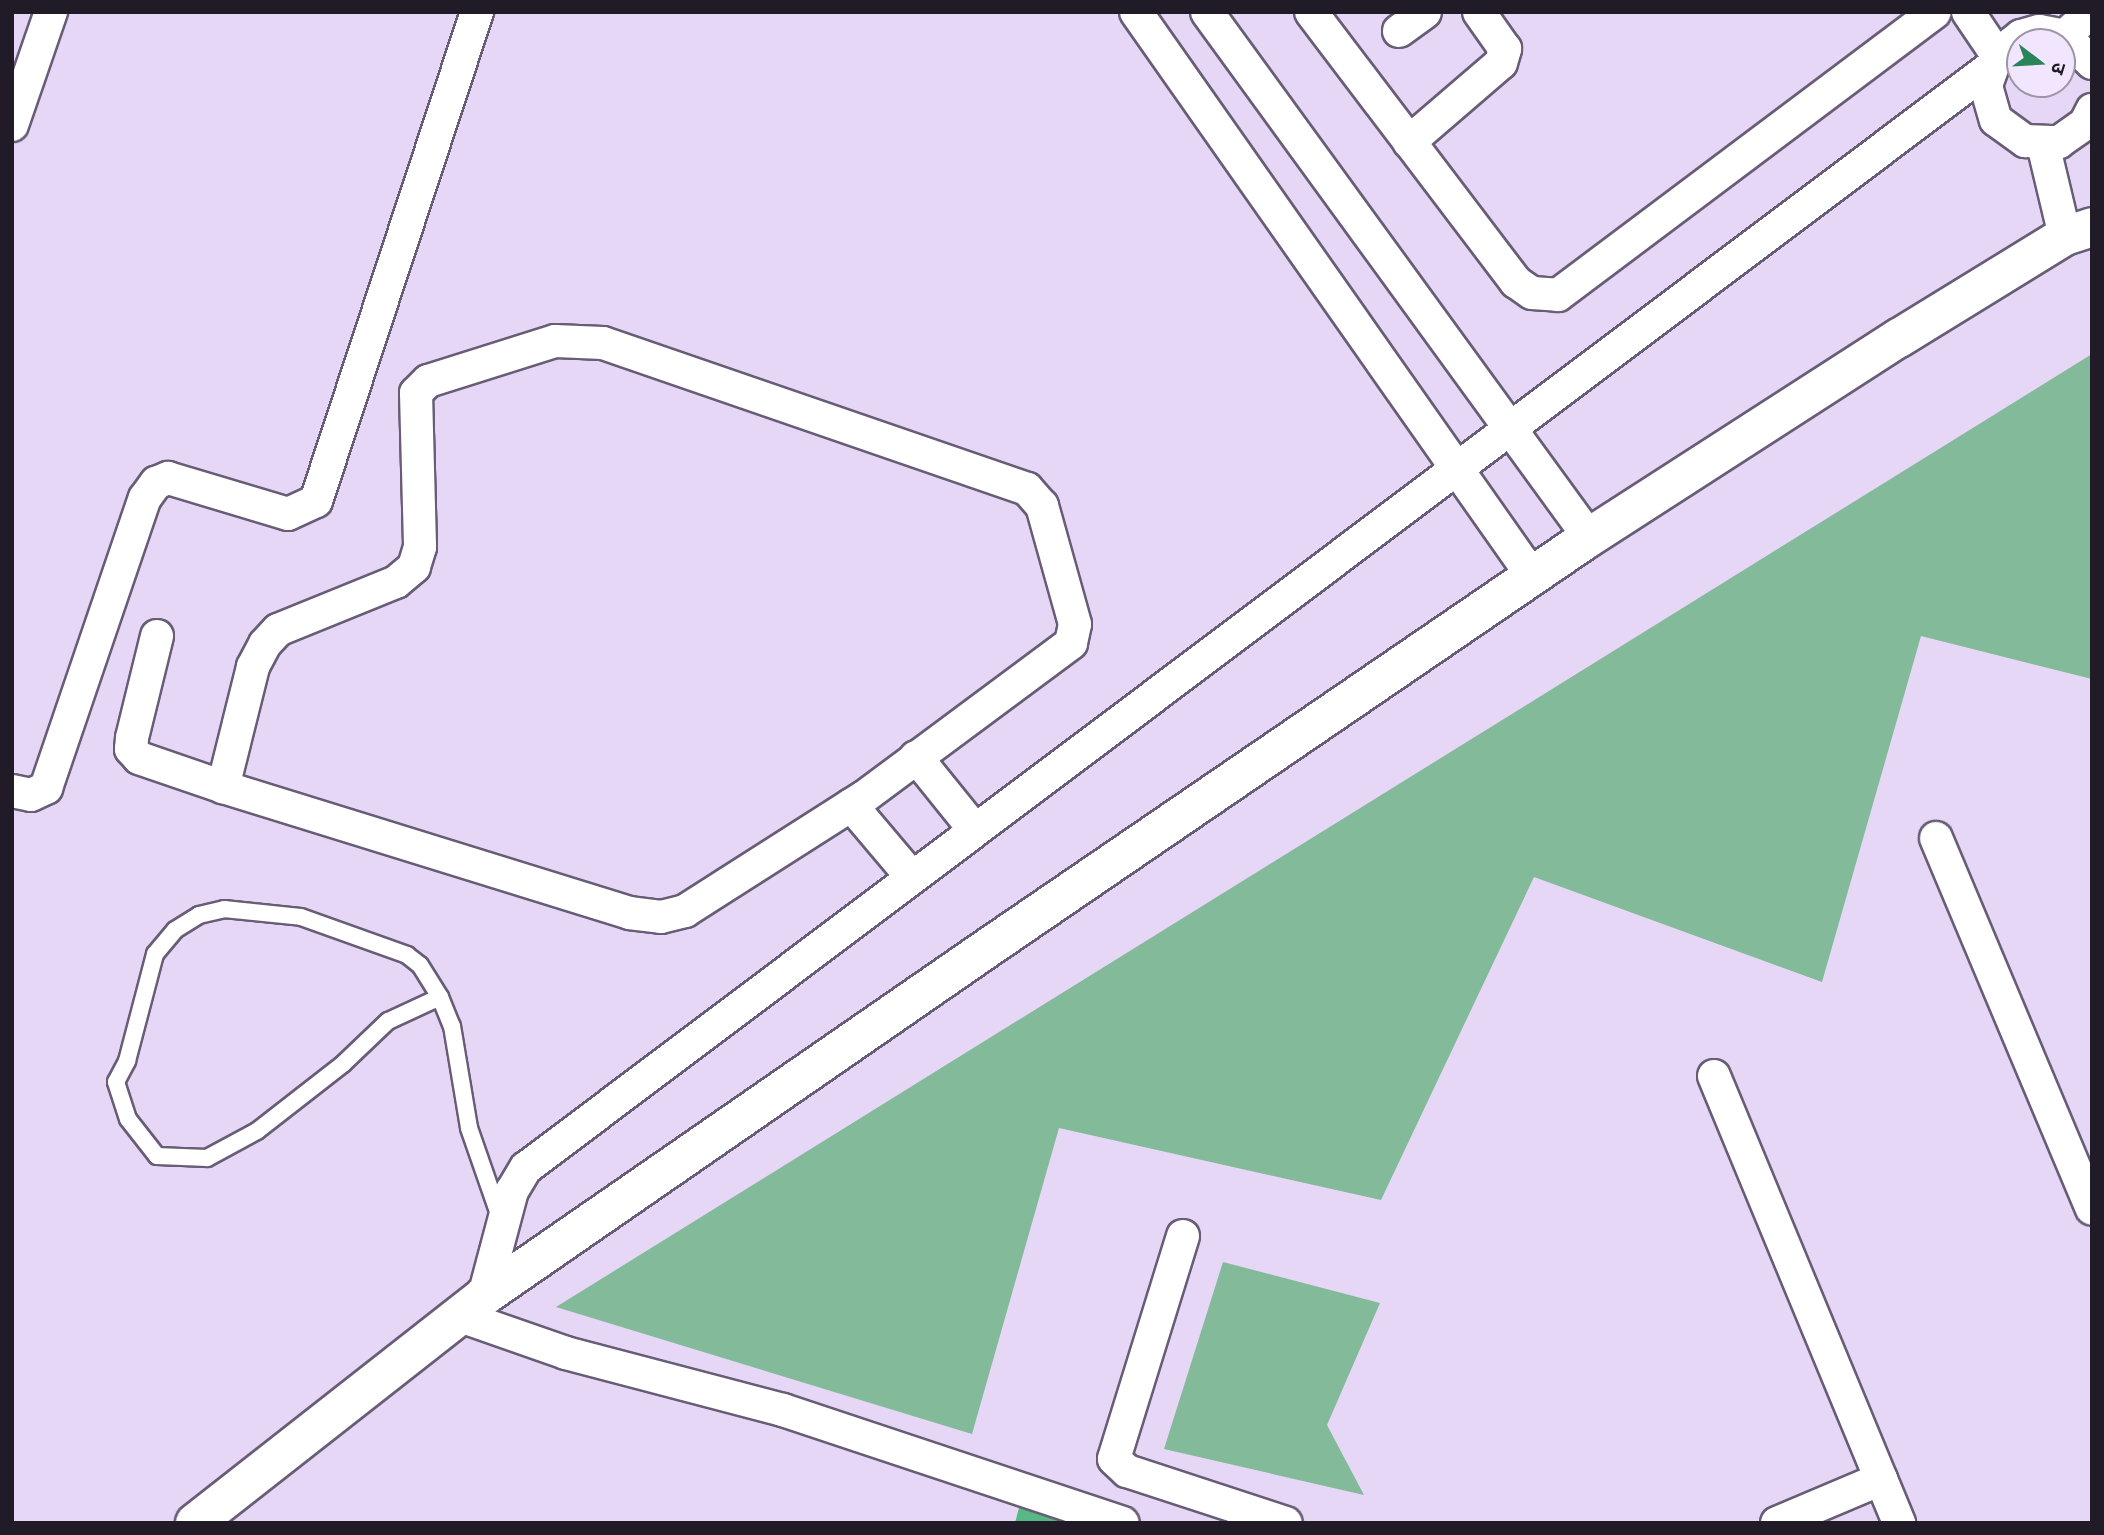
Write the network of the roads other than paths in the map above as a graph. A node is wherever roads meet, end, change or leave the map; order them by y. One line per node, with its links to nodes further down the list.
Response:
1 (51, 12): 16 (street)
2 (477, 12): 27 (street)
3 (1136, 12): 21 (street)
4 (1207, 12): 20 (street)
5 (1311, 12): 17 (street)
6 (1425, 12): 12 (street)
7 (1479, 12): 17 (street)
8 (1935, 12): 17 (street)
9 (1968, 12): 13 (street)
10 (2091, 12): 11 (street)
11 (2047, 26): 13 (street); 14 (street)
12 (1399, 31)
13 (1993, 62): 18 (street); 20 (street)
14 (2092, 63)
15 (2092, 110): 18 (street)
16 (12, 125)
17 (1409, 142)
18 (2043, 144): 19 (street)
19 (2078, 231): 22 (street)
20 (1510, 429): 21 (street); 22 (street)
21 (1458, 469): 23 (street); 29 (street)
22 (1589, 537): 23 (street)
23 (1533, 577): 37 (street)
24 (157, 636): 26 (street)
25 (916, 757): 26 (street); 28 (street); 29 (street)
26 (223, 787): 28 (street)
27 (12, 791)
28 (851, 804): 31 (street)
29 (974, 829): 31 (street)
30 (1936, 838): 34 (street)
31 (911, 876): 35 (street)
32 (440, 997): 32 (lane); 35 (lane)
33 (1714, 1076): 38 (street)
34 (2092, 1209)
35 (503, 1226): 37 (street)
36 (1182, 1236): 41 (street)
37 (472, 1306): 39 (street); 40 (street)
38 (1881, 1479): 42 (street); 43 (street)
39 (195, 1523)
40 (1123, 1523)
41 (1286, 1523)
42 (1777, 1523)
43 (1899, 1523)

